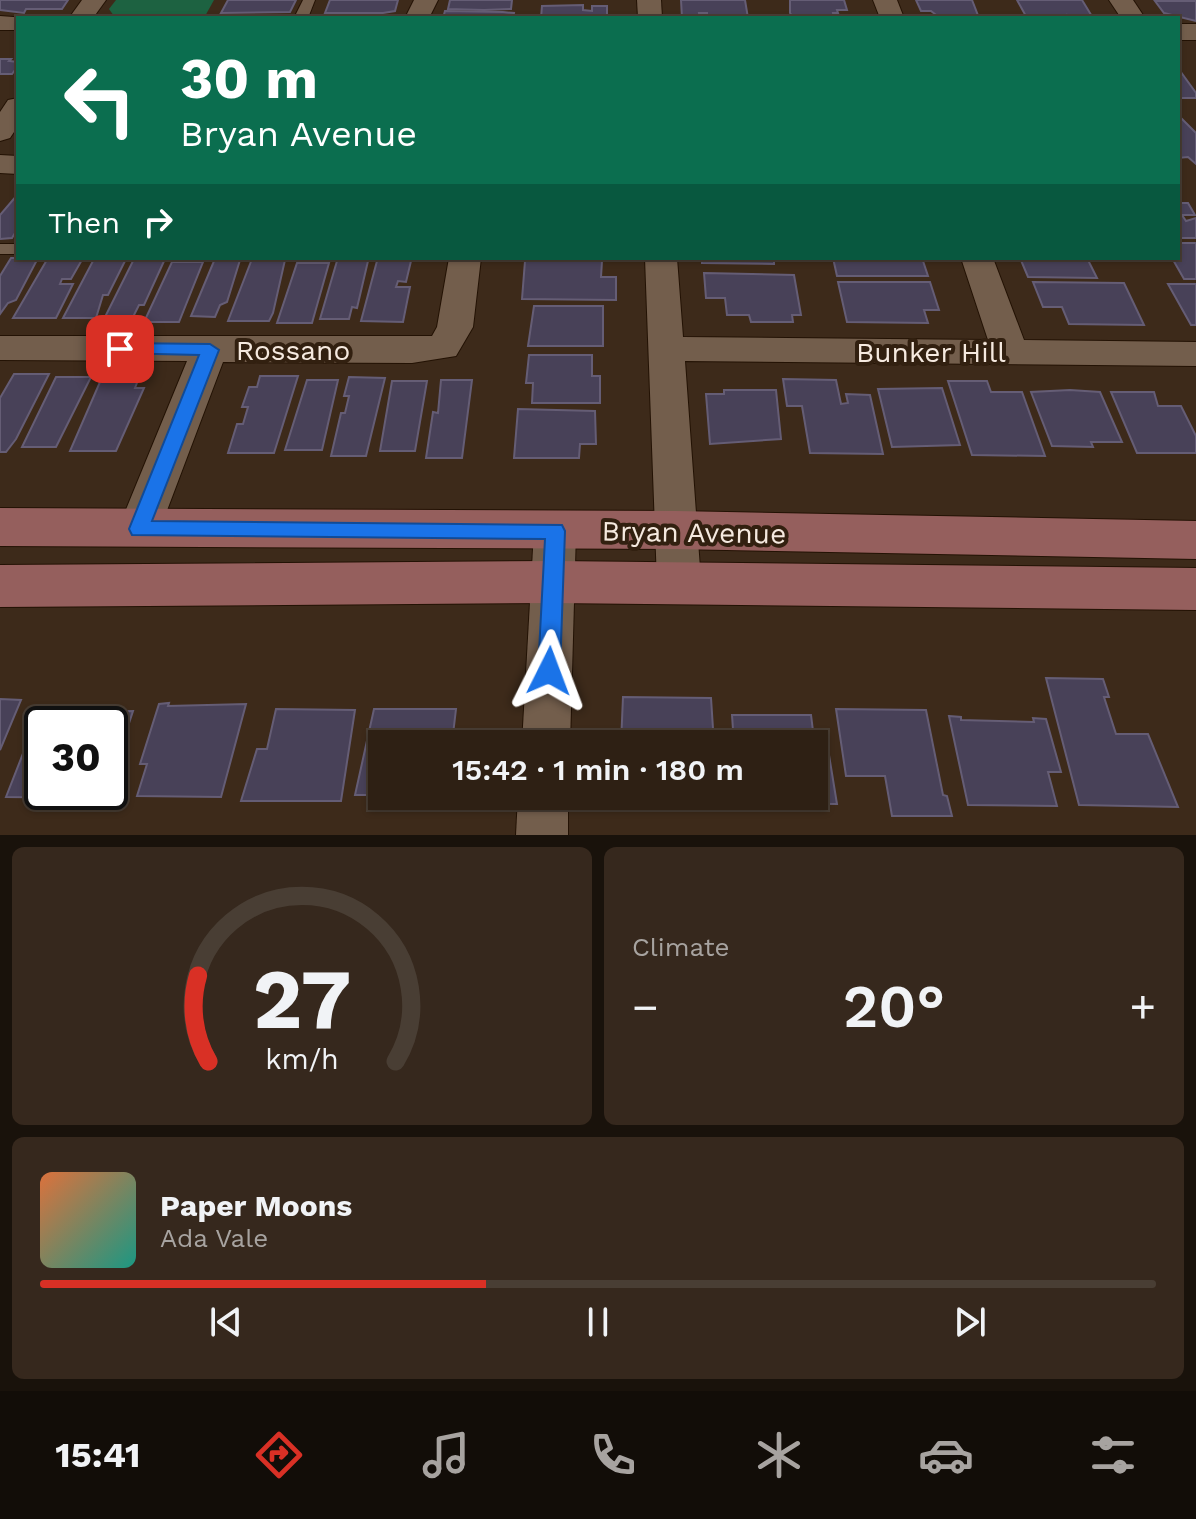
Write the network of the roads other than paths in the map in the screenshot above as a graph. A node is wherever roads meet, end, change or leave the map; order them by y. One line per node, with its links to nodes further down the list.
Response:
1 (16, 109): 2 (street)
2 (0, 132)
3 (465, 260): 8 (street, Rossano)
4 (661, 260): 7 (street)
5 (978, 260): 9 (street)
6 (0, 348): 8 (street, Rossano)
7 (666, 349): 9 (street, Bunker Hill); 13 (street)
8 (210, 350): 12 (street)
9 (1010, 352): 10 (street, Bunker Hill)
10 (1196, 354)
11 (0, 527): 12 (main road, Bryan Avenue)
12 (139, 529): 14 (main road, Bryan Avenue)
13 (676, 530): 14 (main road, Bryan Avenue); 15 (main road, Bryan Avenue); 17 (street)
14 (555, 531): 16 (street)
15 (1196, 540)
16 (553, 582): 17 (main road, Bryan Avenue); 18 (main road, Bryan Avenue); 20 (street)
17 (679, 582): 19 (main road, Bryan Avenue)
18 (0, 586)
19 (1196, 589)
20 (547, 730)
21 (543, 810): 22 (street)
22 (542, 835)

